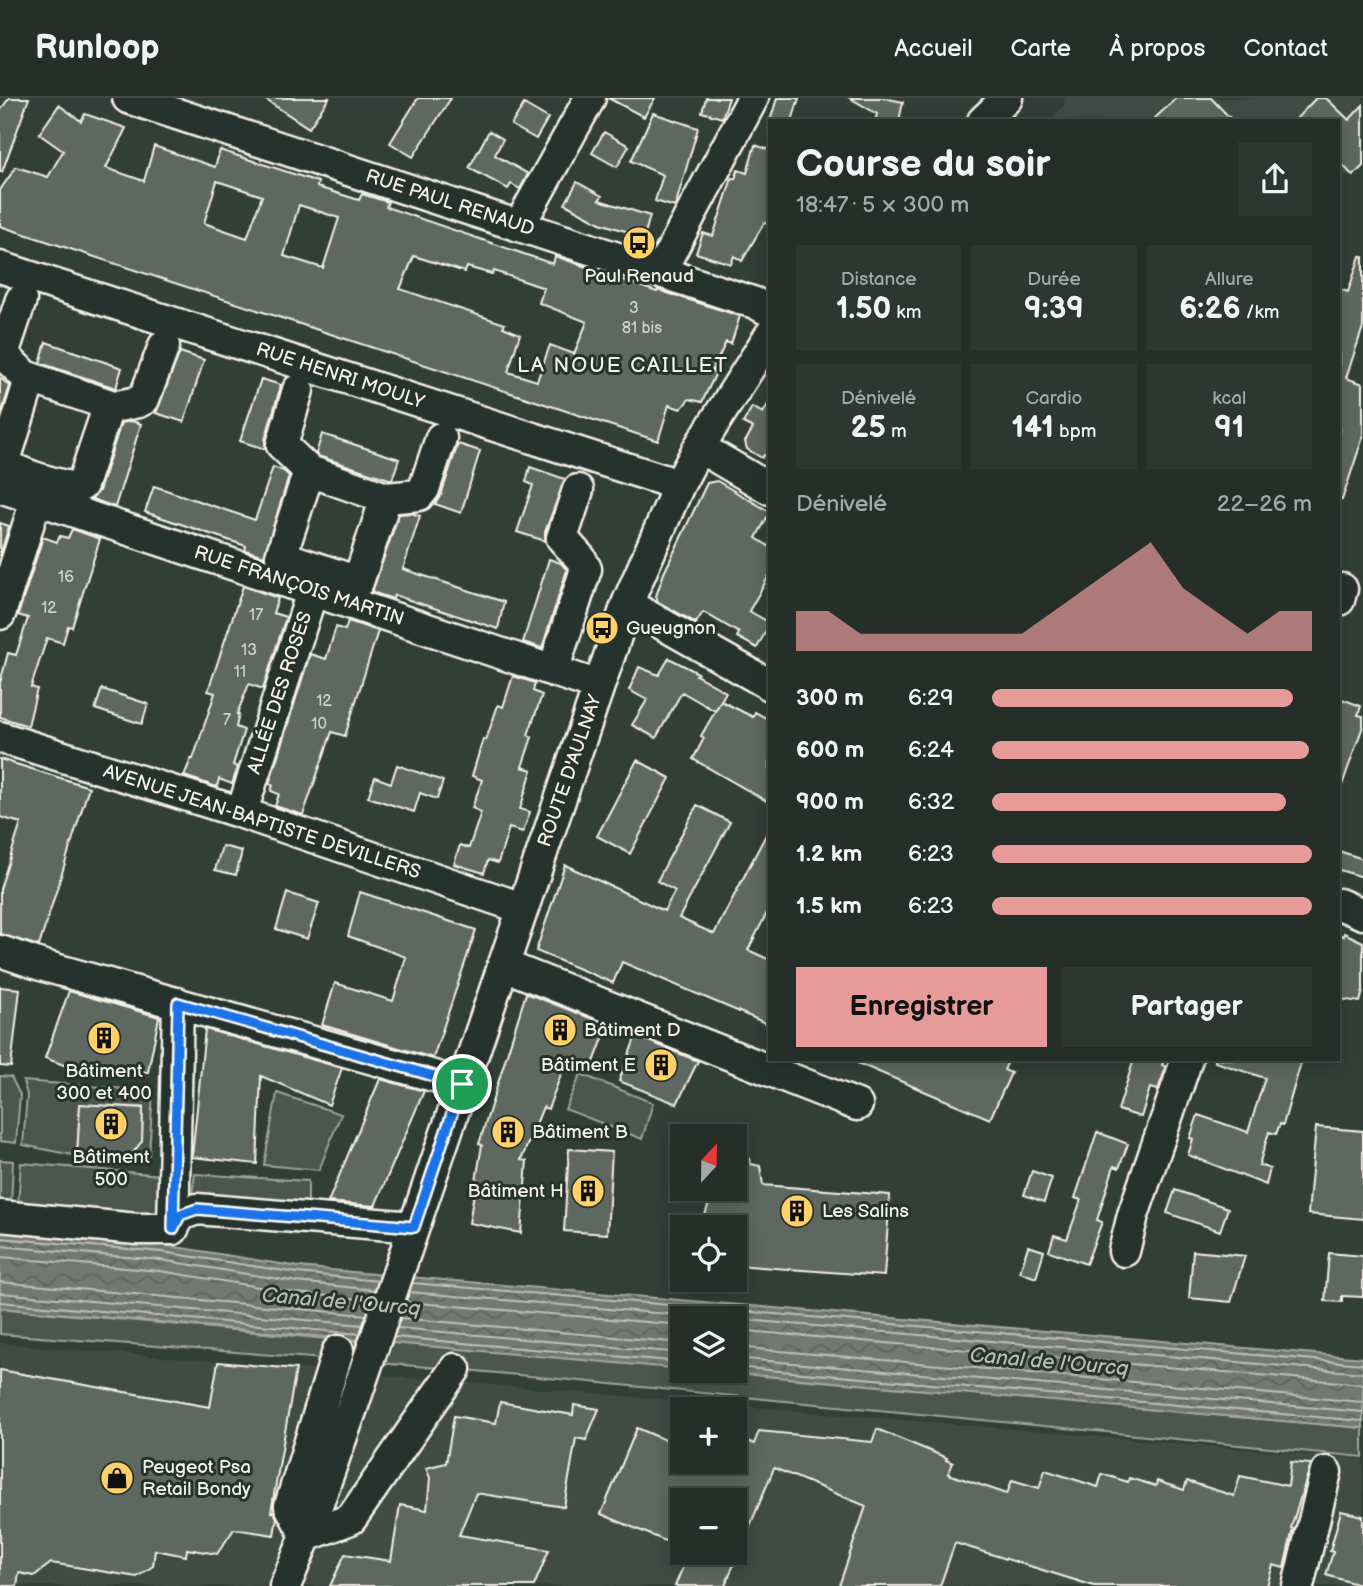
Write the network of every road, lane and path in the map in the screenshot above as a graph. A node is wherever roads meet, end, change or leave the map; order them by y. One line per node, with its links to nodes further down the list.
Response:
1 (128, 98): 6 (street, RUE PAUL RENAUD)
2 (590, 98): 6 (street)
3 (753, 98): 8 (street)
4 (1007, 98): 5 (street)
5 (985, 119)
6 (519, 226): 8 (street, RUE PAUL RENAUD)
7 (0, 267): 19 (street, RUE HENRI MOULY)
8 (660, 272): 10 (street, RUE PAUL RENAUD)
9 (21, 300): 13 (street)
10 (768, 310)
11 (768, 338): 17 (street, ROUTE D'AULNAY)
12 (164, 346): 15 (street)
13 (25, 376): 15 (street); 22 (street)
14 (298, 390): 18 (street)
15 (113, 406): 22 (street)
16 (441, 438): 24 (street)
17 (699, 447): 19 (street, ROUTE D'AULNAY); 21 (street)
18 (309, 471): 24 (street); 25 (street)
19 (679, 485): 26 (street, ROUTE D'AULNAY)
20 (0, 487): 22 (street, RUE FRANÇOIS MARTIN)
21 (768, 488)
22 (40, 489): 25 (street, RUE FRANÇOIS MARTIN); 27 (street)
23 (578, 489): 28 (street)
24 (386, 498): 25 (street)
25 (316, 580): 28 (street, RUE FRANÇOIS MARTIN); 32 (street, ALLÉE DES ROSES)
26 (627, 604): 29 (street); 30 (street, ROUTE D'AULNAY)
27 (0, 614)
28 (553, 671): 30 (street, RUE FRANÇOIS MARTIN)
29 (768, 684)
30 (599, 686): 34 (street, ROUTE D'AULNAY)
31 (0, 737): 34 (street, AVENUE JEAN-BAPTISTE DEVILLERS)
32 (247, 796)
33 (1340, 904): 35 (street)
34 (523, 908): 37 (street, ROUTE D'AULNAY)
35 (1363, 914)
36 (0, 951): 38 (street)
37 (503, 965): 40 (street, ROUTE D'AULNAY); 41 (street)
38 (178, 1003): 40 (street); 44 (street)
39 (1186, 1061): 45 (street)
40 (462, 1084): 43 (street, ROUTE D'AULNAY)
41 (856, 1105)
42 (0, 1216): 44 (street)
43 (414, 1227): 44 (street); 49 (street, ROUTE D'AULNAY)
44 (173, 1229)
45 (1124, 1251)
46 (338, 1350): 49 (street)
47 (455, 1369): 49 (street)
48 (1326, 1472): 51 (street)
49 (306, 1536): 50 (street)
50 (285, 1586)
51 (1298, 1586)

